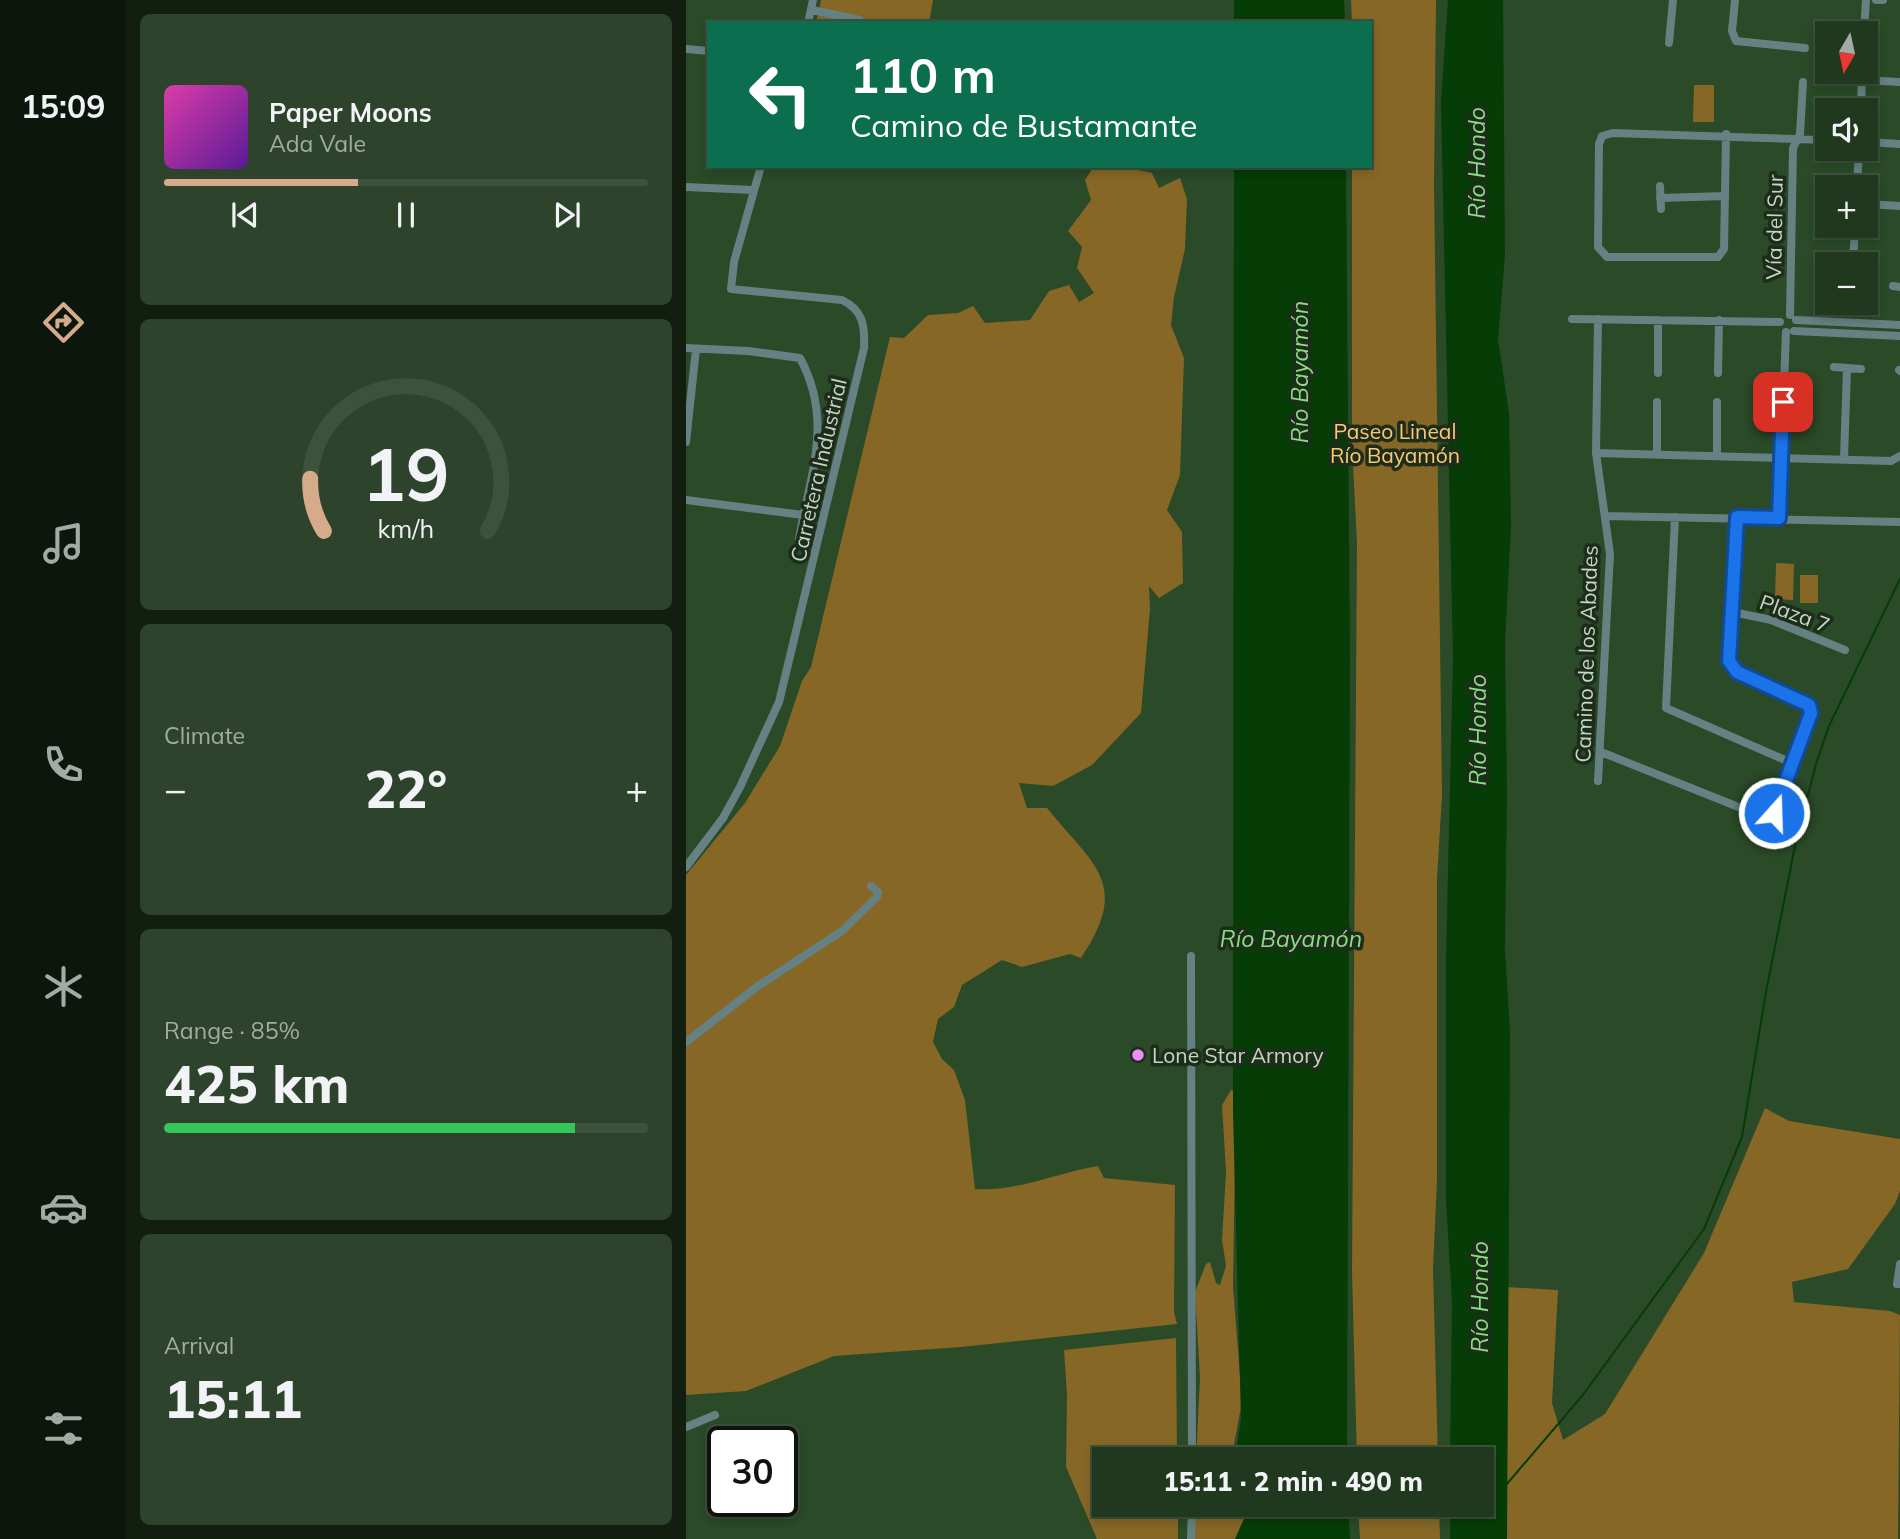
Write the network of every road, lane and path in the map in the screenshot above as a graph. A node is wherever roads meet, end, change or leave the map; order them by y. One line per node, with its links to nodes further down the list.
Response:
1 (813, 0): 7 (street)
2 (1673, 0): 11 (street)
3 (1735, 0): 12 (street)
4 (1866, 0): 10 (street)
5 (1876, 0): 6 (street)
6 (1883, 0)
7 (812, 10): 8 (street); 9 (street)
8 (860, 20)
9 (809, 21)
10 (1865, 21)
11 (1670, 43)
12 (1805, 48)
13 (686, 49): 14 (street)
14 (707, 51)
15 (1878, 79): 17 (street)
16 (1803, 82): 19 (street, Vía del Sur)
17 (1900, 82)
18 (1726, 134): 19 (street); 27 (street); 27 (street)
19 (1796, 139): 20 (street); 32 (street, Vía del Sur)
20 (1815, 140)
21 (1878, 143): 22 (street)
22 (1900, 144)
23 (760, 168): 26 (street, Carretera Industrial)
24 (1660, 186): 28 (street)
25 (686, 187): 26 (street)
26 (753, 190): 70 (street, Carretera Industrial)
27 (1726, 196): 28 (street)
28 (1660, 198): 31 (street)
29 (1878, 204): 30 (street)
30 (1900, 205)
31 (1661, 209)
32 (1793, 317): 37 (street); 38 (street); 39 (street, Vía del Sur)
33 (1572, 319): 34 (street)
34 (1598, 319): 35 (street); 51 (street, Camino de los Abades)
35 (1658, 320): 36 (street); 46 (street)
36 (1719, 320): 37 (street); 47 (street)
37 (1780, 322): 39 (street)
38 (1900, 325)
39 (1790, 331): 40 (street); 54 (street, Vía del Sur)
40 (1900, 336)
41 (686, 348): 42 (street)
42 (696, 349): 50 (street); 58 (street)
43 (1834, 367): 44 (street)
44 (1847, 368): 45 (street); 56 (street)
45 (1861, 369)
46 (1658, 373)
47 (1718, 373)
48 (1657, 402): 52 (street)
49 (1717, 402): 53 (street)
50 (686, 442)
51 (1596, 453): 52 (street); 59 (street, Camino de los Abades)
52 (1657, 454): 53 (street)
53 (1717, 455): 54 (street)
54 (1781, 456): 56 (street); 62 (street, Vía del Sur)
55 (1900, 456): 56 (street)
56 (1844, 458)
57 (686, 500): 58 (street)
58 (803, 515): 64 (street)
59 (1606, 516): 60 (street); 67 (street, Camino de los Abades)
60 (1675, 517): 61 (street); 68 (street)
61 (1737, 517): 62 (street); 65 (street)
62 (1779, 518): 63 (street)
63 (1900, 522)
64 (799, 539)
65 (1733, 612): 66 (street, Plaza 7); 68 (street)
66 (1845, 650)
67 (1601, 752): 68 (street); 69 (street, Camino de los Abades)
68 (1792, 763)
69 (1598, 781)
70 (686, 867)
71 (872, 886): 73 (street)
72 (1191, 956): 78 (street)
73 (686, 1042)
74 (1900, 1264): 75 (street)
75 (1898, 1284)
76 (715, 1415): 77 (street)
77 (686, 1427)
78 (1192, 1447)
79 (1192, 1517): 80 (street)
80 (1191, 1539)

